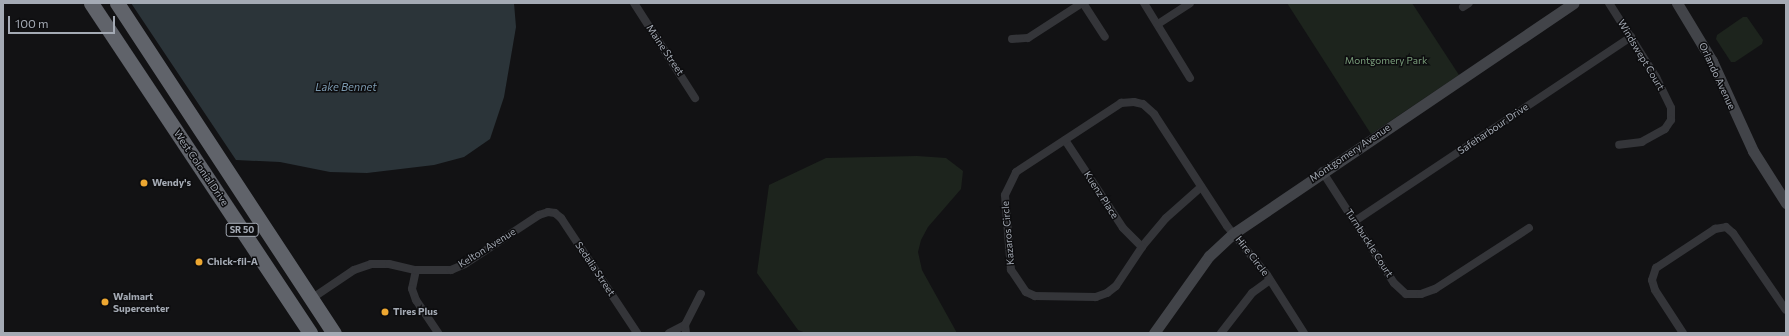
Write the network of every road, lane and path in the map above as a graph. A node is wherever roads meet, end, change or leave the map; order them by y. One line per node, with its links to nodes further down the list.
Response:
1 (92, 3): 20 (highway, West Colonial Drive / SR 50)
2 (117, 3): 21 (highway, West Colonial Drive / SR 50)
3 (634, 3): 15 (street, Maine Street)
4 (1082, 3): 11 (street); 13 (street)
5 (1144, 3): 10 (street)
6 (1190, 3): 10 (street)
7 (1574, 3): 18 (street, Montgomery Avenue)
8 (1609, 3): 12 (street, Windswept Court)
9 (1677, 3): 22 (street, Orlando Avenue)
10 (1158, 24): 14 (street)
11 (1105, 37)
12 (1631, 37): 17 (street, Windswept Court); 24 (street, Safeharbour Drive)
13 (1012, 39)
14 (1190, 78)
15 (696, 98)
16 (1065, 140): 19 (street, Kazaros Circle); 27 (street, Kuenz Place); 27 (street, Kazaros Circle)
17 (1619, 145)
18 (1322, 171): 24 (street, Turnbuckle Court); 26 (street, Montgomery Avenue)
19 (1201, 187): 26 (street, Kazaros Circle); 27 (street, Kazaros Circle)
20 (214, 188): 21 (highway); 34 (highway, West Colonial Drive / SR 50)
21 (247, 199): 31 (highway, West Colonial Drive / SR 50)
22 (1786, 203)
23 (548, 212): 28 (street, Kelton Avenue); 37 (street, Sedalia Street)
24 (1355, 222): 25 (street, Turnbuckle Court)
25 (1529, 228)
26 (1234, 232): 29 (street, Hire Circle); 39 (street, Montgomery Avenue)
27 (1142, 247)
28 (416, 270): 31 (street, Kelton Avenue); 36 (street)
29 (1270, 280): 40 (street, Hire Circle); 41 (street, Hire Circle)
30 (701, 294): 33 (street)
31 (311, 298): 35 (highway, West Colonial Drive / SR 50)
32 (1786, 310): 42 (street)
33 (685, 329): 38 (street)
34 (310, 333)
35 (334, 333)
36 (438, 333)
37 (637, 333)
38 (669, 333)
39 (1154, 333)
40 (1221, 333)
41 (1304, 333)
42 (1683, 333)

